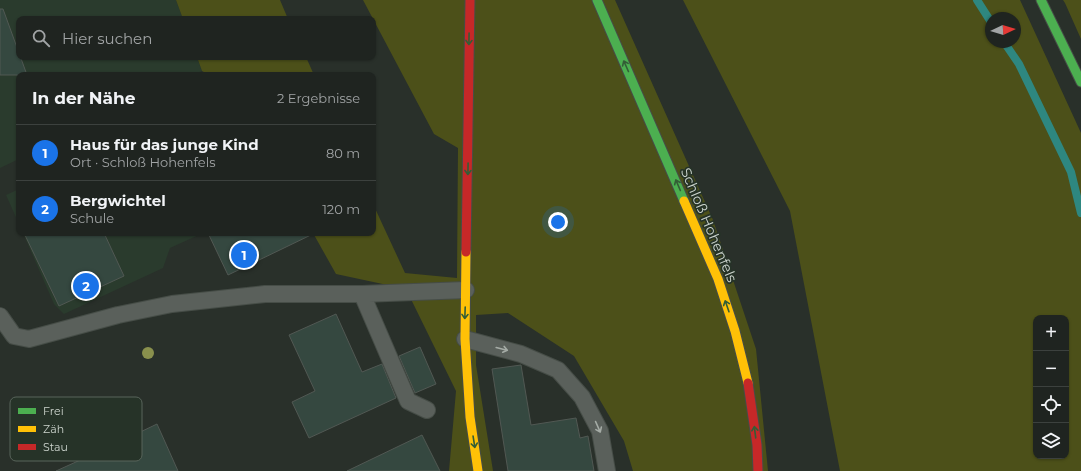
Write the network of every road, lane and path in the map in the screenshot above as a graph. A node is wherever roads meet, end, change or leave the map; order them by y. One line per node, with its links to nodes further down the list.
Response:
1 (470, 0): 5 (street, one-way to 5)
2 (597, 0): 12 (street, Schloß Hohenfels, one-way to 2)
3 (1041, 0): 4 (street)
4 (1081, 82)
5 (466, 290): 6 (lane); 8 (street, one-way to 8)
6 (362, 294): 7 (lane); 9 (lane)
7 (0, 316)
8 (464, 339): 10 (street, one-way to 10); 11 (lane, one-way to 11)
9 (427, 410)
10 (478, 471)
11 (607, 471)
12 (758, 471)

